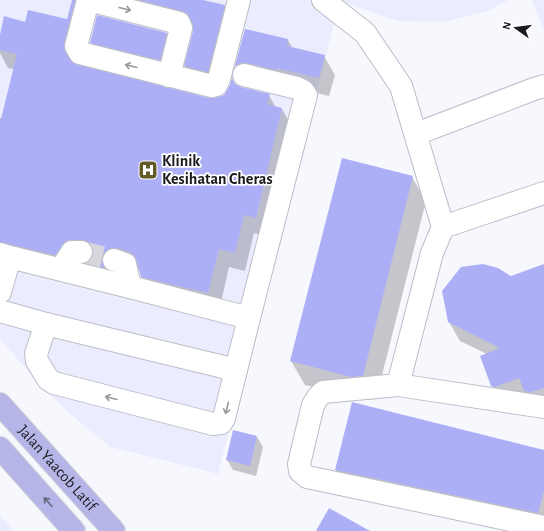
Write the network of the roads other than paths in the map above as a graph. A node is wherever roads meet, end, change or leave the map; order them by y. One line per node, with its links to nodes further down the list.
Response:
1 (239, 0): 3 (street)
2 (323, 0): 6 (street)
3 (169, 76): 3 (street, one-way to 3)
4 (244, 76): 16 (street)
5 (544, 86): 6 (street)
6 (416, 134): 8 (street)
7 (544, 193): 8 (street)
8 (443, 227): 19 (street)
9 (81, 252): 12 (street)
10 (5, 256): 12 (street); 14 (street)
11 (114, 260): 13 (street)
12 (61, 269): 13 (street)
13 (130, 287): 16 (street)
14 (0, 292)
15 (0, 311): 17 (street)
16 (249, 318): 18 (street)
17 (46, 324): 18 (street); 18 (street, one-way to 17)
18 (236, 370)
19 (398, 385): 21 (street); 23 (street)
20 (0, 404): 25 (main road, Jalan Yaacob Latif)
21 (544, 407)
22 (0, 448): 24 (main road, Jalan Yaacob Latif, one-way to 22)
23 (544, 527)
24 (74, 531)
25 (114, 531)

